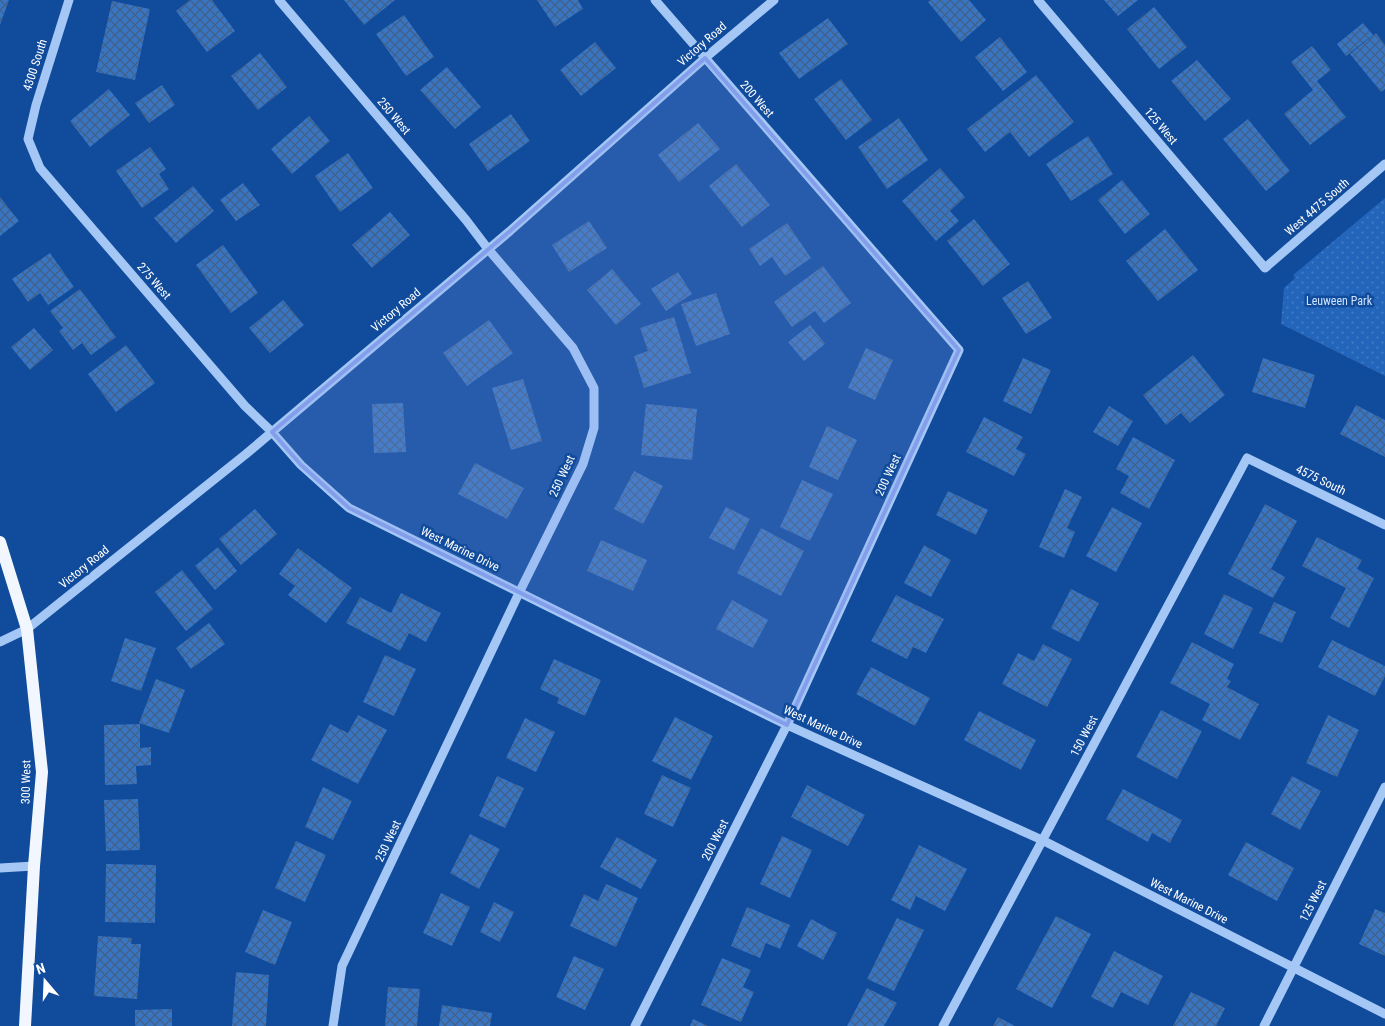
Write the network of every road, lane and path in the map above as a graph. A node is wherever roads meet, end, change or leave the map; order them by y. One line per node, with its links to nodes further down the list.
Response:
1 (69, 0): 7 (street, 4300 South)
2 (279, 0): 9 (street, 250 West)
3 (654, 0): 6 (street, 200 West)
4 (774, 0): 6 (street, Victory Road)
5 (1038, 0): 10 (street, 125 West)
6 (705, 58): 9 (street, Victory Road); 18 (street, 200 West)
7 (28, 139): 11 (street, 275 West)
8 (1385, 164): 10 (street, West 4475 South)
9 (488, 249): 11 (street, Victory Road); 15 (street, 250 West)
10 (1265, 268)
11 (272, 432): 15 (street, West Marine Drive); 16 (street, Victory Road)
12 (1247, 458): 13 (street, 4575 South); 20 (street, 150 West)
13 (1385, 525)
14 (0, 542): 16 (main road, 300 West)
15 (519, 593): 18 (street, West Marine Drive); 26 (street, 250 West)
16 (27, 629): 17 (street, Victory Road); 21 (main road, 300 West)
17 (0, 642)
18 (787, 725): 20 (street, West Marine Drive); 27 (street, 200 West)
19 (1385, 787): 23 (street, 125 West)
20 (1042, 840): 23 (street, West Marine Drive); 28 (street, 150 West)
21 (34, 866): 22 (street); 25 (main road, 300 West)
22 (0, 868)
23 (1293, 968): 24 (street, West Marine Drive); 29 (street, 125 West)
24 (1385, 1014)
25 (25, 1026)
26 (333, 1026)
27 (634, 1026)
28 (943, 1026)
29 (1264, 1026)

